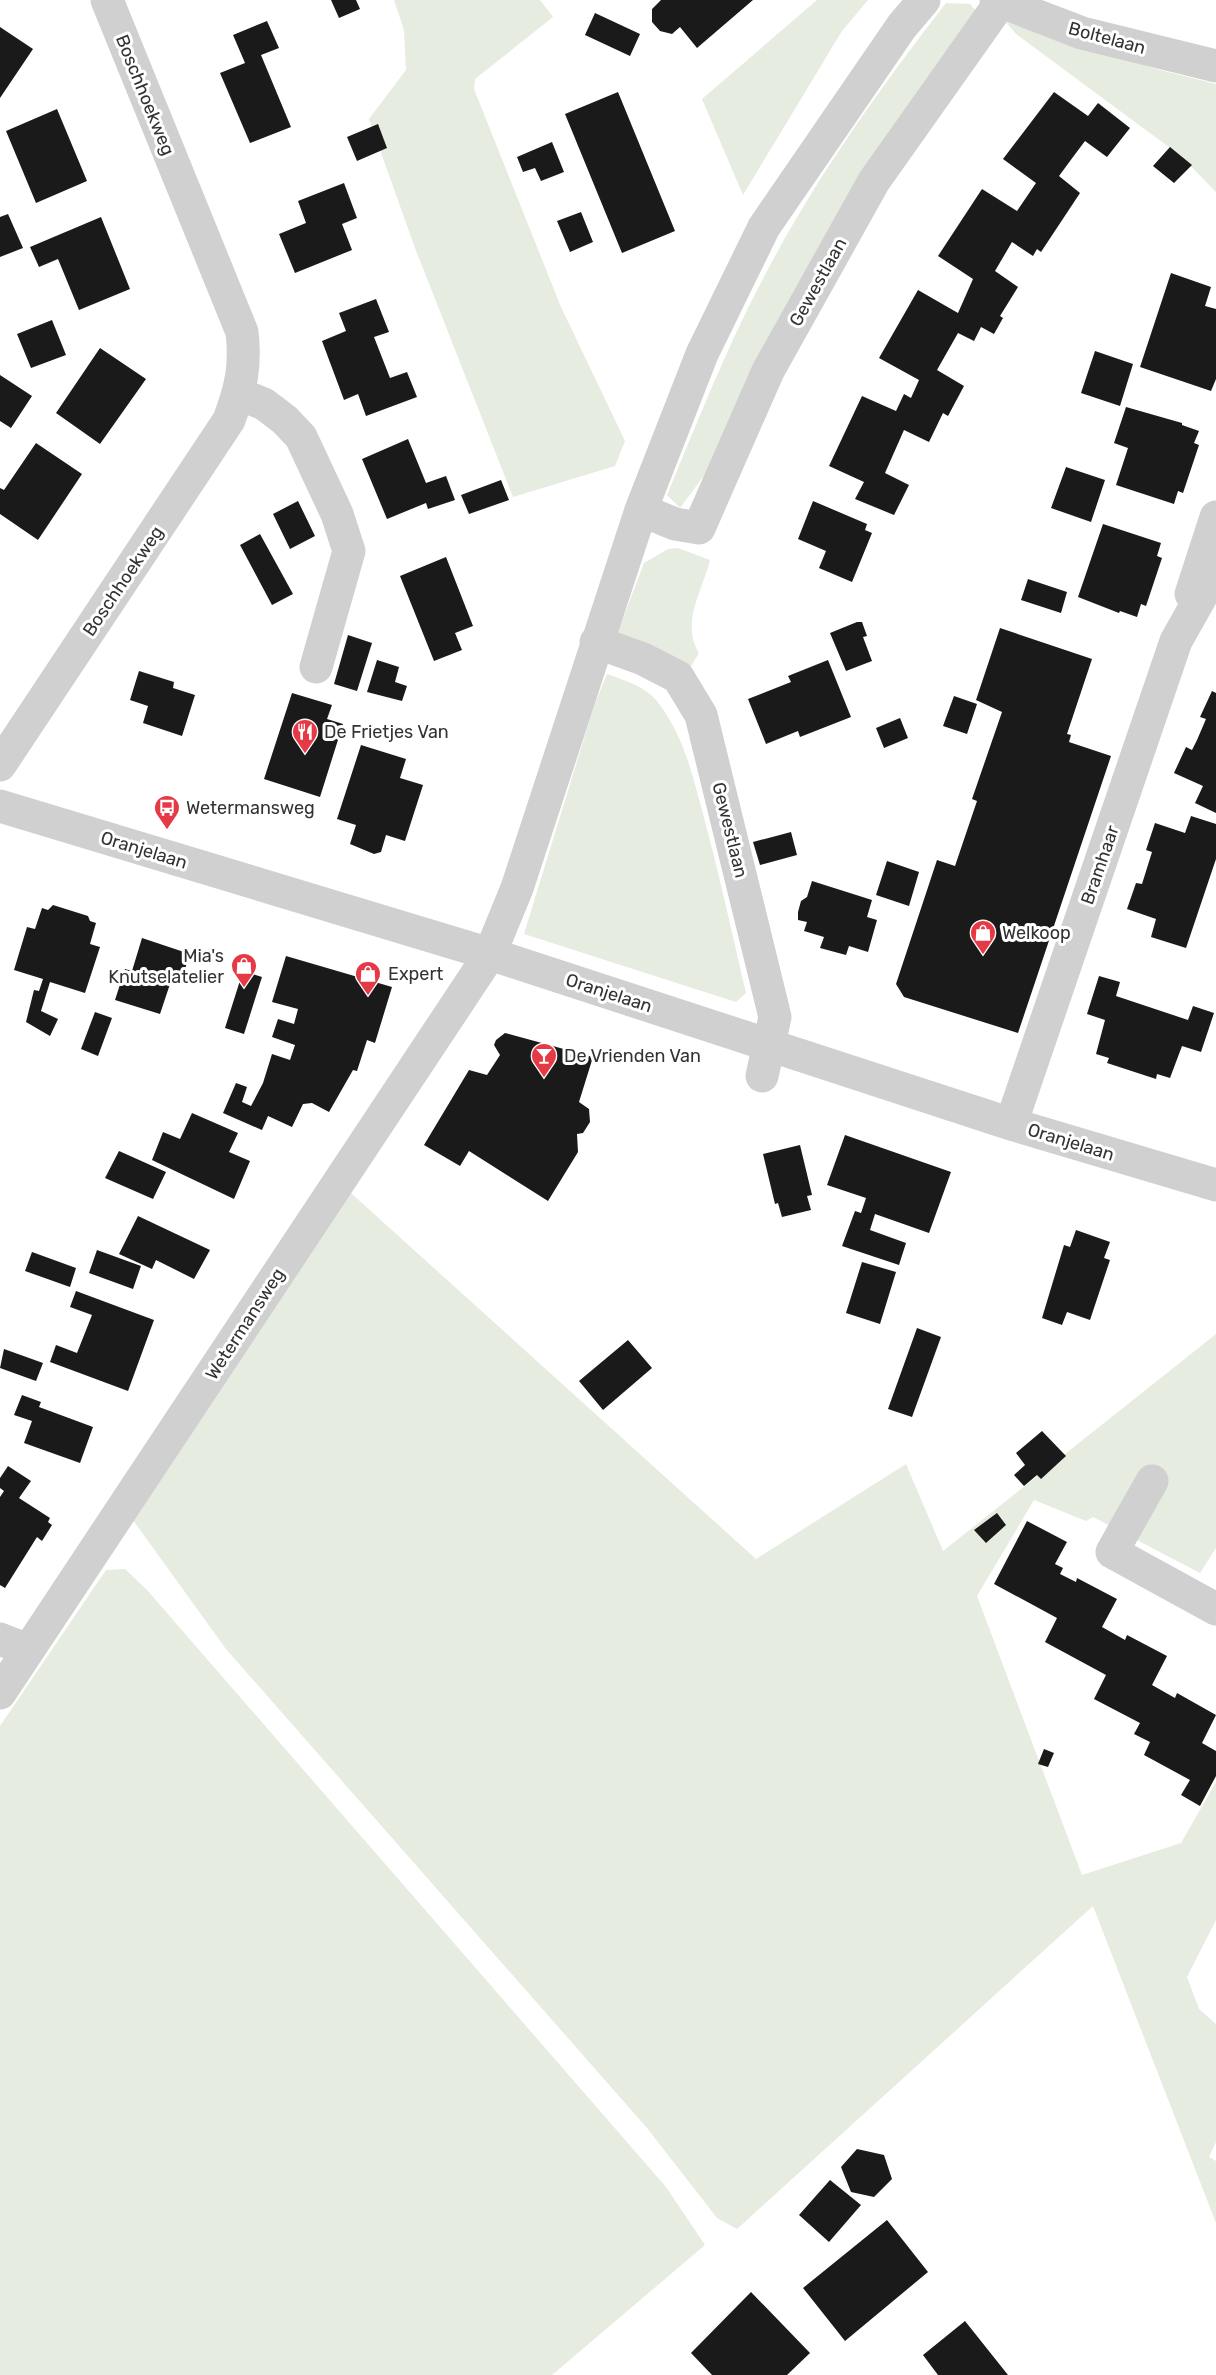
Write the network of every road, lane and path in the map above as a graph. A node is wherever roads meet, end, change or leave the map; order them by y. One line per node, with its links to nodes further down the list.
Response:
1 (107, 0): 5 (street, Boschhoekweg)
2 (924, 0): 6 (street)
3 (998, 2): 4 (street, Boltelaan); 6 (street, Gewestlaan)
4 (1216, 66)
5 (239, 394): 11 (street); 12 (street, Boschhoekweg)
6 (641, 510): 10 (street)
7 (1216, 517): 9 (street, Bramhaar)
8 (1216, 570): 9 (street, Bramhaar)
9 (1176, 641): 16 (street, Bramhaar)
10 (596, 642): 14 (street); 15 (street, Gewestlaan)
11 (316, 667)
12 (0, 765)
13 (0, 806): 14 (street, Oranjelaan)
14 (490, 954): 15 (street, Oranjelaan); 20 (street, Wetermansweg)
15 (766, 1060): 16 (street, Oranjelaan)
16 (1011, 1124): 17 (street, Oranjelaan)
17 (1216, 1185)
18 (1152, 1481): 19 (street)
19 (1216, 1609)
20 (14, 1645): 21 (street, Wetermansweg)
21 (0, 1693)

